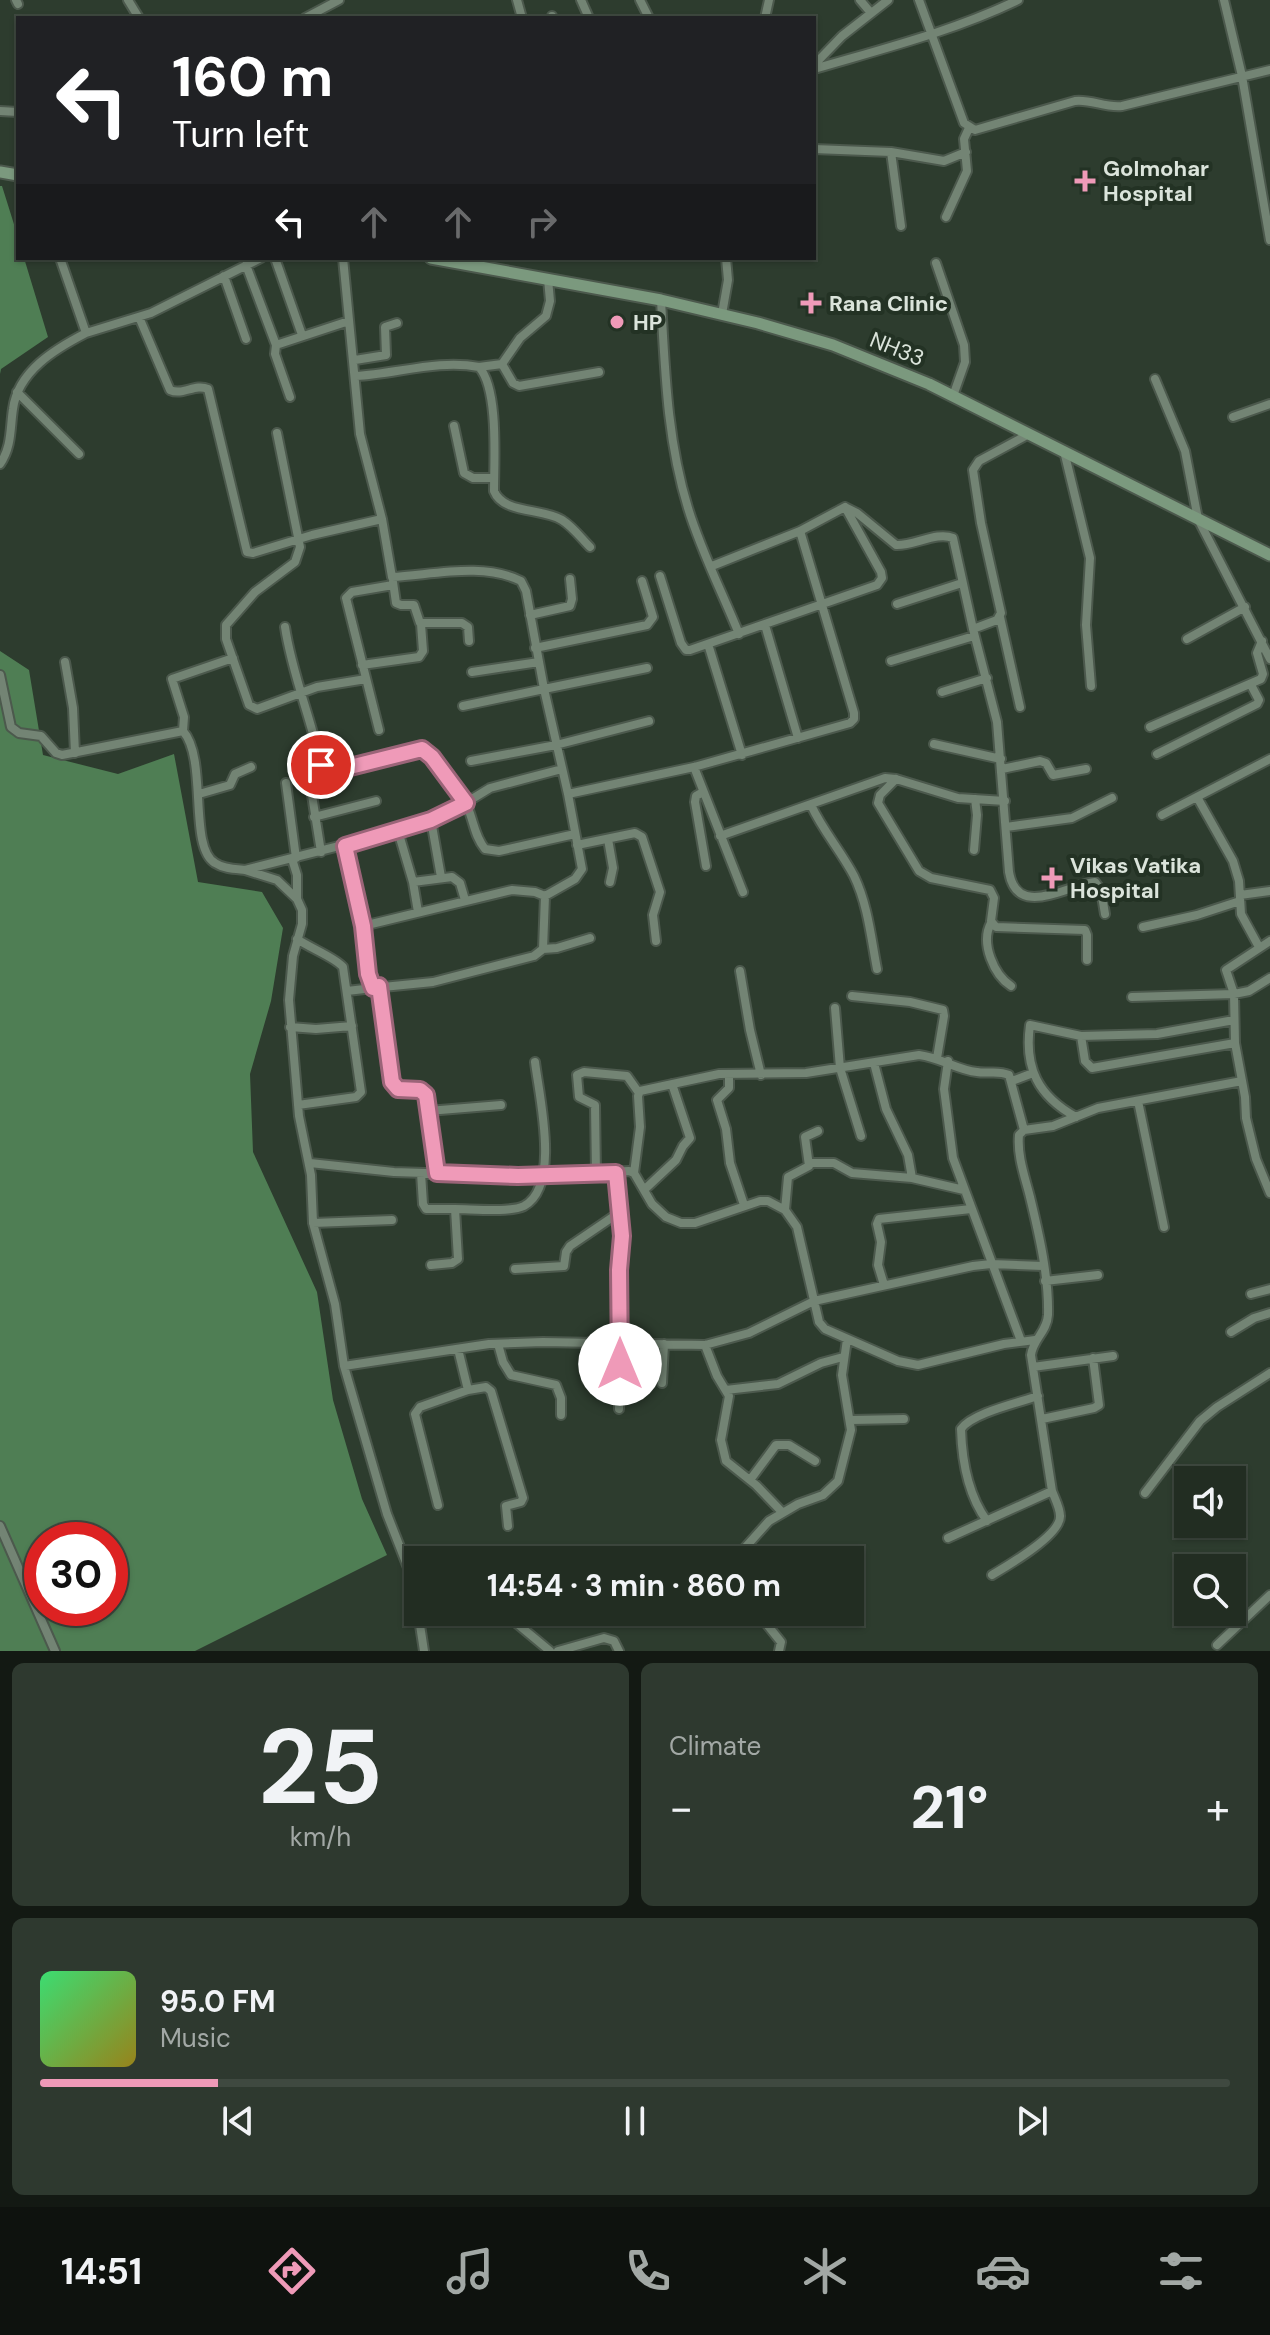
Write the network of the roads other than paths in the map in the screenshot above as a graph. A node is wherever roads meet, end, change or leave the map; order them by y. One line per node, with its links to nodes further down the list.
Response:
1 (339, 0): 8 (street)
2 (860, 0): 7 (street)
3 (888, 0): 7 (street)
4 (919, 0): 9 (street)
5 (1018, 0): 9 (street)
6 (1224, 0): 13 (street)
7 (871, 13): 10 (street)
8 (309, 16)
9 (932, 33): 11 (street); 14 (street)
10 (816, 65)
11 (816, 66)
12 (1270, 70): 13 (street)
13 (1242, 76): 14 (street); 20 (street)
14 (969, 128): 17 (street)
15 (816, 149): 16 (street)
16 (891, 152): 17 (street); 19 (street)
17 (966, 152): 18 (street)
18 (946, 217)
19 (901, 226)
20 (1270, 240)
21 (61, 260): 36 (street)
22 (257, 260): 28 (street)
23 (276, 260): 37 (street)
24 (343, 260): 34 (street)
25 (442, 260): 30 (main road, NH33)
26 (726, 260): 32 (street)
27 (936, 263): 47 (street)
28 (246, 265): 29 (street); 39 (street)
29 (224, 276): 33 (street); 38 (street)
30 (548, 279): 31 (main road, NH33); 41 (street)
31 (661, 300): 32 (main road, NH33); 65 (street)
32 (722, 314): 47 (main road, NH33)
33 (139, 317): 36 (street); 62 (street)
34 (349, 321): 37 (street); 40 (street)
35 (397, 323): 40 (street)
36 (86, 333): 46 (street)
37 (302, 335): 39 (street)
38 (246, 339)
39 (276, 345): 48 (street)
40 (355, 360): 44 (street)
41 (502, 364): 42 (street); 43 (street)
42 (479, 367): 44 (street); 57 (street)
43 (599, 372)
44 (356, 376): 59 (street)
45 (1155, 379): 60 (street)
46 (17, 392): 55 (street); 56 (street)
47 (953, 396): 53 (main road, NH33)
48 (290, 397)
49 (1270, 404): 50 (street)
50 (1233, 417)
51 (454, 426): 57 (street)
52 (277, 433): 62 (street)
53 (1029, 434): 54 (main road, NH33); 75 (street)
54 (1064, 451): 60 (main road, NH33); 98 (street)
55 (79, 454)
56 (0, 464)
57 (494, 478): 63 (street)
58 (845, 507): 61 (street); 70 (street); 72 (street)
59 (382, 519): 62 (street); 68 (street)
60 (1198, 519): 64 (main road, NH33); 73 (street)
61 (800, 531): 65 (street); 72 (street)
62 (299, 539): 86 (street)
63 (590, 547)
64 (1270, 555)
65 (712, 566): 80 (street)
66 (660, 576): 84 (street)
67 (570, 579): 74 (street)
68 (392, 581): 74 (street); 76 (street); 91 (street)
69 (642, 581): 85 (street)
70 (962, 583): 71 (street); 79 (street)
71 (897, 604)
72 (821, 605): 77 (street); 108 (street)
73 (1245, 607): 81 (street); 83 (street)
74 (530, 615): 85 (street)
75 (1000, 617): 79 (street); 103 (street)
76 (421, 624): 82 (street); 91 (street)
77 (765, 625): 80 (street); 108 (street)
78 (285, 627): 100 (street)
79 (973, 632): 88 (street); 95 (street)
80 (739, 634): 84 (street)
81 (1187, 639)
82 (469, 641)
83 (1262, 641): 87 (street); 97 (street)
84 (708, 644): 113 (street)
85 (535, 648): 90 (street)
86 (233, 658): 100 (street); 107 (street)
87 (1270, 659)
88 (891, 661)
89 (65, 662): 111 (street)
90 (539, 662): 93 (street); 99 (street)
91 (362, 665): 96 (street)
92 (647, 668): 99 (street)
93 (472, 672)
94 (0, 675): 111 (street)
95 (987, 678): 101 (street); 116 (street)
96 (366, 679): 100 (street); 106 (street)
97 (1251, 685): 105 (street); 112 (street)
98 (1091, 686)
99 (544, 689): 102 (street); 110 (street)
100 (301, 691): 132 (street)
101 (942, 692)
102 (463, 706)
103 (1020, 707)
104 (649, 721): 110 (street)
105 (1150, 727)
106 (379, 730)
107 (183, 731): 111 (street); 124 (street)
108 (798, 738): 113 (street)
109 (934, 744): 116 (street)
110 (556, 745): 115 (street); 119 (street)
111 (75, 753)
112 (1157, 754)
113 (742, 755): 118 (street)
114 (1270, 759): 127 (street)
115 (471, 761)
116 (1001, 764): 120 (street); 131 (street)
117 (251, 767): 124 (street)
118 (694, 767): 123 (street); 125 (street)
119 (562, 769): 125 (street); 132 (street)
120 (1086, 769)
121 (896, 779): 129 (street); 133 (street); 160 (street)
122 (286, 783): 146 (street)
123 (703, 792): 140 (street); 147 (street)
124 (199, 794): 148 (street)
125 (568, 794): 139 (street)
126 (312, 795): 135 (street)
127 (1197, 797): 134 (street); 155 (street)
128 (1112, 798): 137 (street)
129 (975, 799): 131 (street); 144 (street)
130 (376, 801): 135 (street)
131 (1005, 801): 137 (street)
132 (466, 803): 136 (street); 139 (street)
133 (811, 805): 140 (street); 170 (street)
134 (1162, 815)
135 (314, 817): 145 (street)
136 (431, 820): 138 (street); 149 (street)
137 (1006, 827): 159 (street)
138 (398, 831): 143 (street); 150 (street)
139 (575, 834): 142 (street)
140 (720, 836): 153 (street)
141 (608, 839): 142 (street); 151 (street); 165 (street)
142 (577, 845): 154 (street)
143 (345, 846): 145 (street); 161 (street)
144 (974, 850)
145 (321, 852): 146 (street)
146 (294, 858): 148 (street); 156 (street)
147 (706, 866)
148 (245, 870): 156 (street)
149 (441, 877): 150 (street); 157 (street)
150 (413, 882): 158 (street)
151 (610, 882)
152 (1270, 891): 155 (street)
153 (743, 892)
154 (545, 896): 157 (street); 168 (street)
155 (1240, 898): 162 (street); 167 (street)
156 (297, 899): 164 (street)
157 (465, 900): 158 (street)
158 (418, 912): 161 (street)
159 (1105, 914)
160 (991, 923): 169 (street); 173 (street)
161 (363, 926): 174 (street)
162 (1143, 927)
163 (590, 938): 168 (street)
164 (297, 939): 175 (street); 182 (street)
165 (656, 941)
166 (1270, 941): 167 (street)
167 (1259, 947): 176 (street)
168 (543, 949): 174 (street)
169 (1087, 960)
170 (877, 969)
171 (740, 971): 192 (street)
172 (1270, 978): 176 (street)
173 (1011, 986)
174 (376, 987): 175 (street); 200 (street)
175 (347, 991): 181 (street)
176 (1234, 994): 178 (street); 180 (street)
177 (852, 996): 185 (street)
178 (1132, 997)
179 (835, 1008): 189 (street)
180 (1234, 1020): 183 (street); 184 (street)
181 (352, 1026): 182 (street); 198 (street)
182 (290, 1027): 198 (street)
183 (1081, 1036): 184 (street); 190 (street)
184 (1235, 1043): 194 (street)
185 (937, 1058): 186 (street); 188 (street)
186 (948, 1061): 193 (street); 215 (street)
187 (535, 1062): 212 (street)
188 (874, 1063): 189 (street); 213 (street)
189 (840, 1068): 192 (street); 204 (street)
190 (1033, 1073): 193 (street); 201 (street)
191 (729, 1074): 192 (street); 195 (street); 217 (street)
192 (761, 1075)
193 (1012, 1081): 202 (street)
194 (1242, 1081): 197 (street); 216 (street)
195 (672, 1084): 196 (street); 214 (street)
196 (639, 1093): 210 (street); 211 (street)
197 (1138, 1101): 201 (street); 224 (street)
198 (298, 1105): 205 (street)
199 (501, 1105): 200 (street)
200 (428, 1111): 208 (street)
201 (1076, 1117): 202 (street)
202 (1024, 1130): 227 (street)
203 (818, 1131): 206 (street)
204 (861, 1136)
205 (310, 1163): 207 (street); 223 (street)
206 (810, 1163): 213 (street); 220 (street)
207 (421, 1173): 208 (street); 218 (street)
208 (437, 1173): 212 (street)
209 (616, 1173): 210 (street); 211 (street); 221 (street)
210 (634, 1173): 214 (street)
211 (596, 1174): 212 (street)
212 (543, 1175): 218 (street)
213 (912, 1178): 215 (street)
214 (644, 1190): 217 (street)
215 (964, 1190): 219 (street)
216 (1270, 1193)
217 (744, 1205): 220 (street)
218 (455, 1209): 226 (street)
219 (971, 1209): 225 (street); 231 (street)
220 (785, 1210): 234 (street)
221 (620, 1212): 228 (street); 241 (street)
222 (392, 1220): 223 (street)
223 (313, 1223): 249 (street)
224 (1164, 1227)
225 (991, 1264): 227 (street); 231 (street); 239 (street)
226 (431, 1265)
227 (1043, 1266): 230 (street)
228 (515, 1269)
229 (1098, 1275): 230 (street)
230 (1045, 1281): 238 (street)
231 (884, 1285): 234 (street)
232 (1270, 1289): 233 (street)
233 (1251, 1294)
234 (814, 1301): 237 (street); 244 (street)
235 (1270, 1313): 236 (street)
236 (1231, 1332)
237 (847, 1339): 239 (street); 247 (street)
238 (1035, 1340): 239 (street); 250 (street)
239 (1021, 1341)
240 (590, 1342): 241 (street); 242 (street); 252 (street)
241 (621, 1342): 243 (street); 257 (street)
242 (498, 1344): 245 (street); 258 (street)
243 (664, 1344): 244 (street); 253 (street)
244 (705, 1345): 255 (street)
245 (458, 1349): 249 (street); 254 (street)
246 (1113, 1356): 248 (street)
247 (843, 1357): 255 (street); 261 (street)
248 (1093, 1358): 250 (street); 260 (street)
249 (344, 1366): 273 (street)
250 (1033, 1367): 256 (street)
251 (1270, 1373): 265 (street)
252 (587, 1380)
253 (662, 1383)
254 (468, 1390): 266 (street); 270 (street)
255 (726, 1390): 263 (street)
256 (1038, 1396): 260 (street); 268 (street)
257 (619, 1409)
258 (561, 1415)
259 (904, 1419): 261 (street)
260 (1042, 1419): 264 (street)
261 (851, 1420): 267 (street)
262 (815, 1461): 263 (street)
263 (750, 1480): 267 (street)
264 (1052, 1491): 268 (street); 274 (street)
265 (1145, 1493)
266 (438, 1505)
267 (782, 1512): 272 (street)
268 (987, 1521): 271 (street)
269 (0, 1526): 280 (street)
270 (508, 1526)
271 (948, 1538)
272 (746, 1546)
273 (404, 1557)
274 (992, 1575)
275 (1270, 1595): 279 (street)
276 (420, 1626): 281 (street)
277 (520, 1626): 282 (street)
278 (768, 1626): 285 (street)
279 (1217, 1645)
280 (55, 1651)
281 (424, 1651)
282 (550, 1651)
283 (558, 1651): 284 (street)
284 (619, 1651)
285 (779, 1651)

